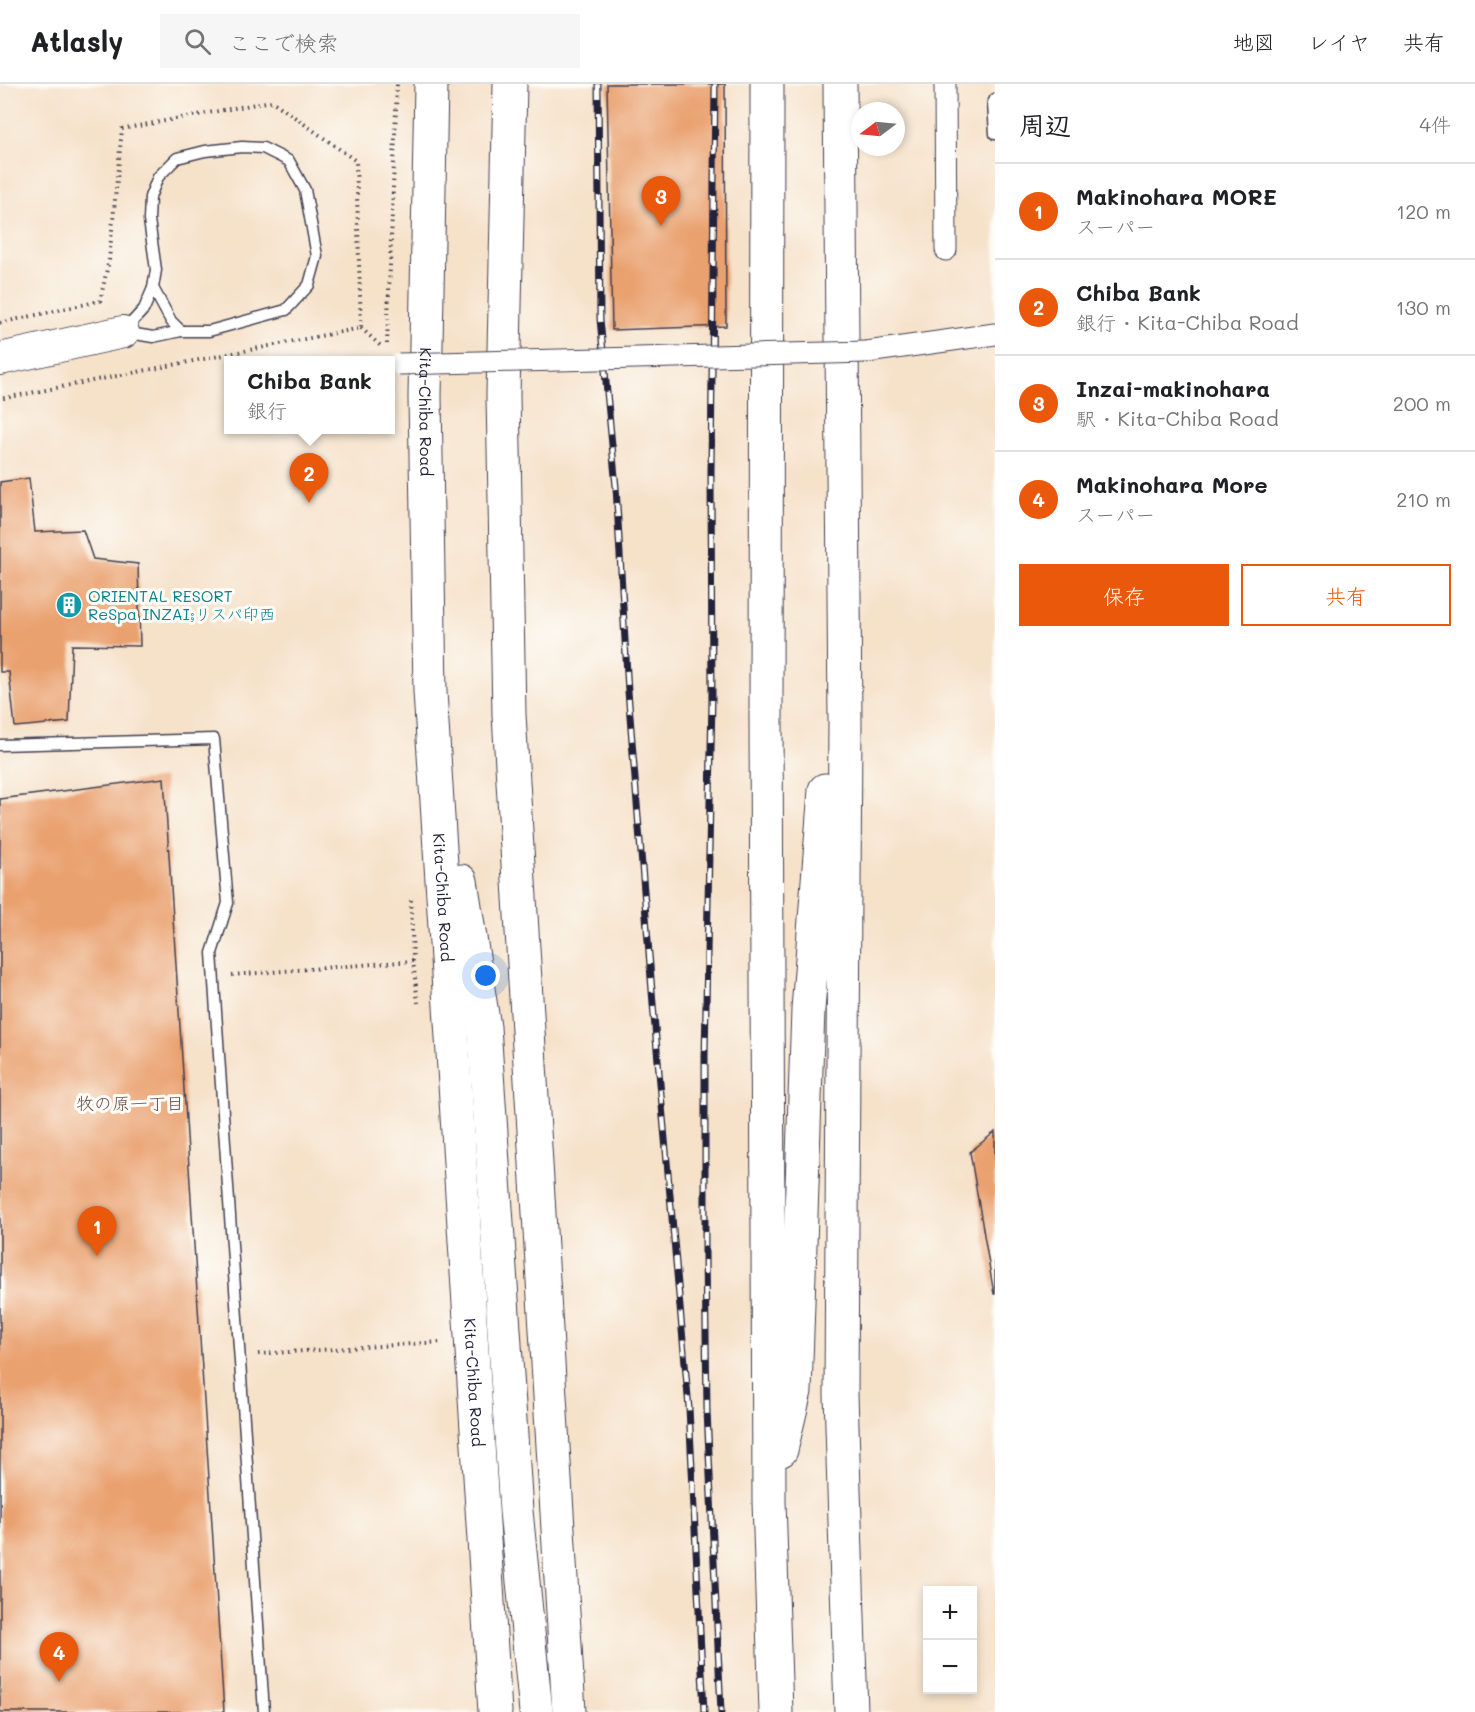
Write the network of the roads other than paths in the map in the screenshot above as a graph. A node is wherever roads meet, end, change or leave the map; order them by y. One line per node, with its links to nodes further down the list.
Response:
1 (431, 84): 15 (highway, Kita-Chiba Road)
2 (510, 84): 22 (highway)
3 (767, 84): 18 (highway)
4 (840, 84): 16 (highway)
5 (945, 84): 8 (street)
6 (995, 99): 7 (lane)
7 (995, 134)
8 (946, 250)
9 (153, 288): 10 (lane); 10 (lane); 11 (lane)
10 (182, 331): 11 (lane)
11 (123, 332): 13 (street)
12 (995, 334): 14 (street, bridge)
13 (0, 359)
14 (399, 364)
15 (430, 692): 20 (highway, Kita-Chiba Road); 21 (highway)
16 (845, 722): 18 (highway); 24 (highway)
17 (0, 745): 19 (lane)
18 (769, 1500): 23 (highway)
19 (264, 1712)
20 (495, 1712)
21 (536, 1712)
22 (569, 1712)
23 (777, 1712)
24 (851, 1712)

